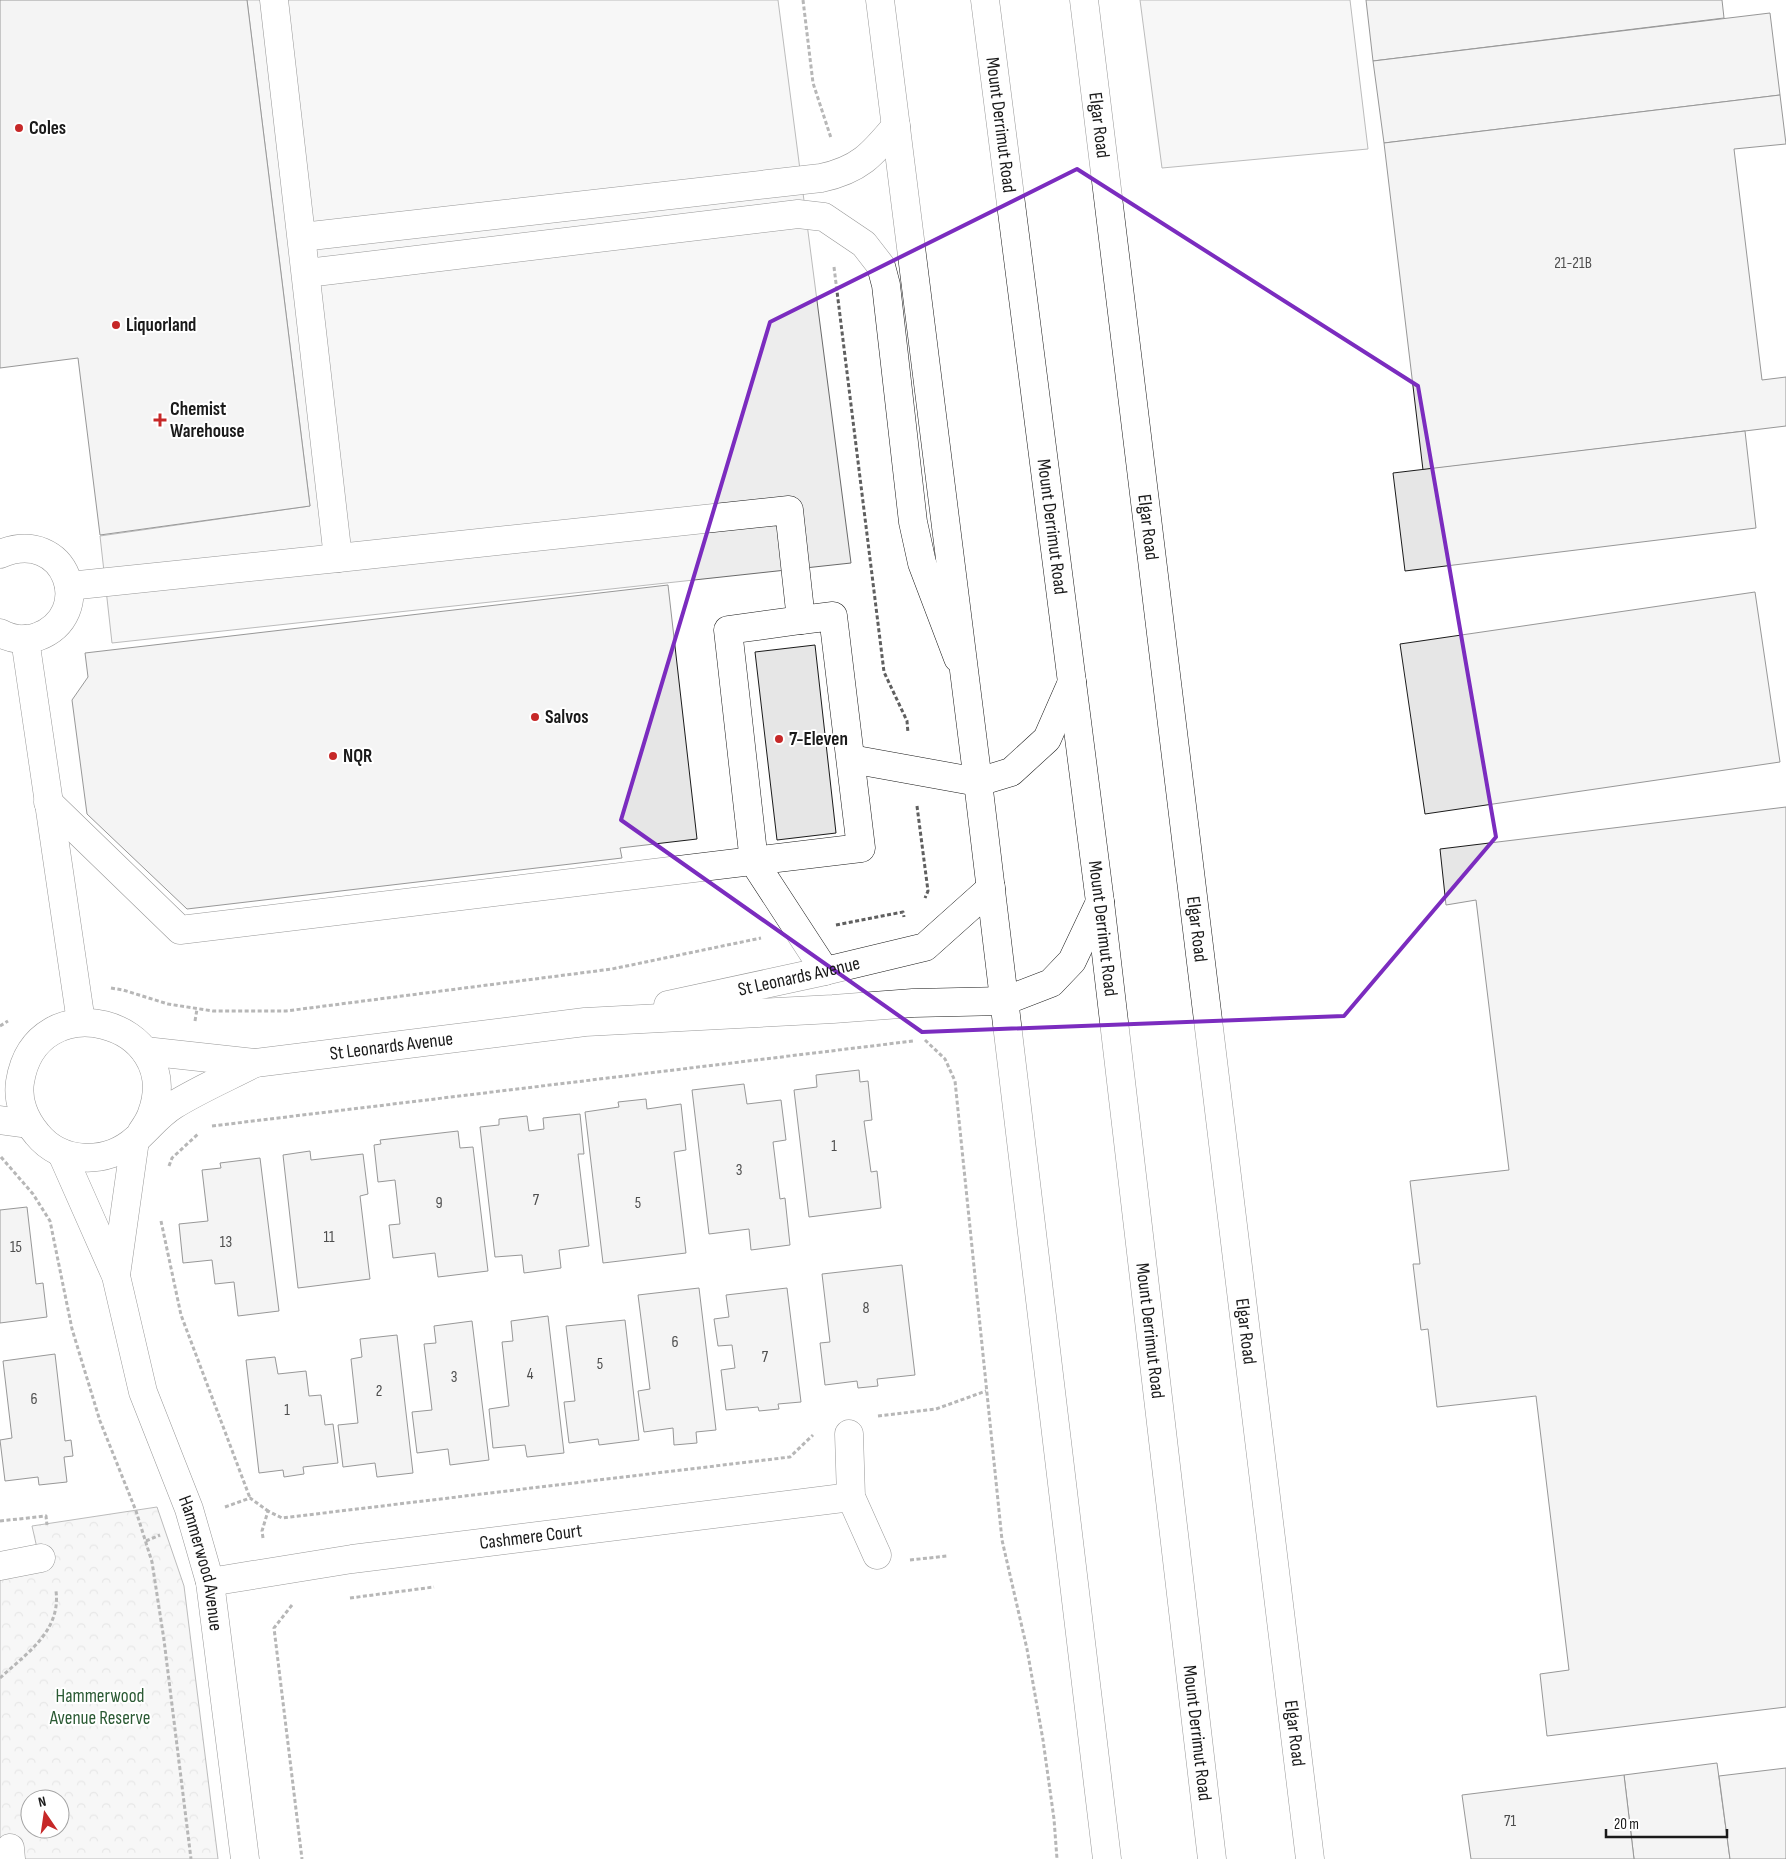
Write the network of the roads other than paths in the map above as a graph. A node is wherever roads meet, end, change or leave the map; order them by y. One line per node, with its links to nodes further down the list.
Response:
1 (274, 0): 8 (street)
2 (872, 0): 6 (street)
3 (880, 0): 6 (street)
4 (985, 0): 16 (street, Mount Derrimut Road)
5 (1084, 0): 45 (street, Elgar Road)
6 (886, 50): 7 (street)
7 (896, 126): 8 (street); 15 (street)
8 (302, 237): 9 (street)
9 (307, 273): 11 (street); 15 (street)
10 (0, 554): 12 (street)
11 (338, 558): 12 (street); 13 (street)
12 (69, 586): 14 (street)
13 (801, 620): 17 (street); 20 (street)
14 (12, 636): 19 (street)
15 (964, 676): 18 (street)
16 (1072, 682): 18 (street); 22 (street, Mount Derrimut Road)
17 (851, 759): 18 (street); 20 (street)
18 (978, 782): 21 (street)
19 (48, 802): 20 (street); 25 (street)
20 (754, 862): 23 (street)
21 (991, 888): 23 (street, St Leonards Avenue); 24 (street)
22 (1100, 902): 24 (street, St Leonards Avenue); 44 (street, Mount Derrimut Road)
23 (826, 971): 26 (street, St Leonards Avenue)
24 (1004, 1000): 26 (street, St Leonards Avenue); 43 (street)
25 (82, 1022): 27 (street); 28 (street)
26 (585, 1022): 29 (street, St Leonards Avenue)
27 (145, 1051): 29 (street, St Leonards Avenue); 33 (street)
28 (25, 1063): 30 (street); 32 (street)
29 (255, 1063): 33 (street, St Leonards Avenue)
30 (0, 1075)
31 (0, 1120): 32 (street)
32 (28, 1124): 34 (street)
33 (138, 1137): 34 (street); 35 (street, Hammerwood Avenue)
34 (62, 1154): 35 (street, Hammerwood Avenue)
35 (116, 1276): 41 (street, Hammerwood Avenue)
36 (849, 1434): 37 (street)
37 (851, 1497): 39 (street); 41 (street, Cashmere Court)
38 (41, 1558): 40 (street)
39 (890, 1558)
40 (0, 1566)
41 (210, 1582): 42 (street, Hammerwood Avenue)
42 (245, 1859)
43 (1107, 1859)
44 (1212, 1859)
45 (1310, 1859)

